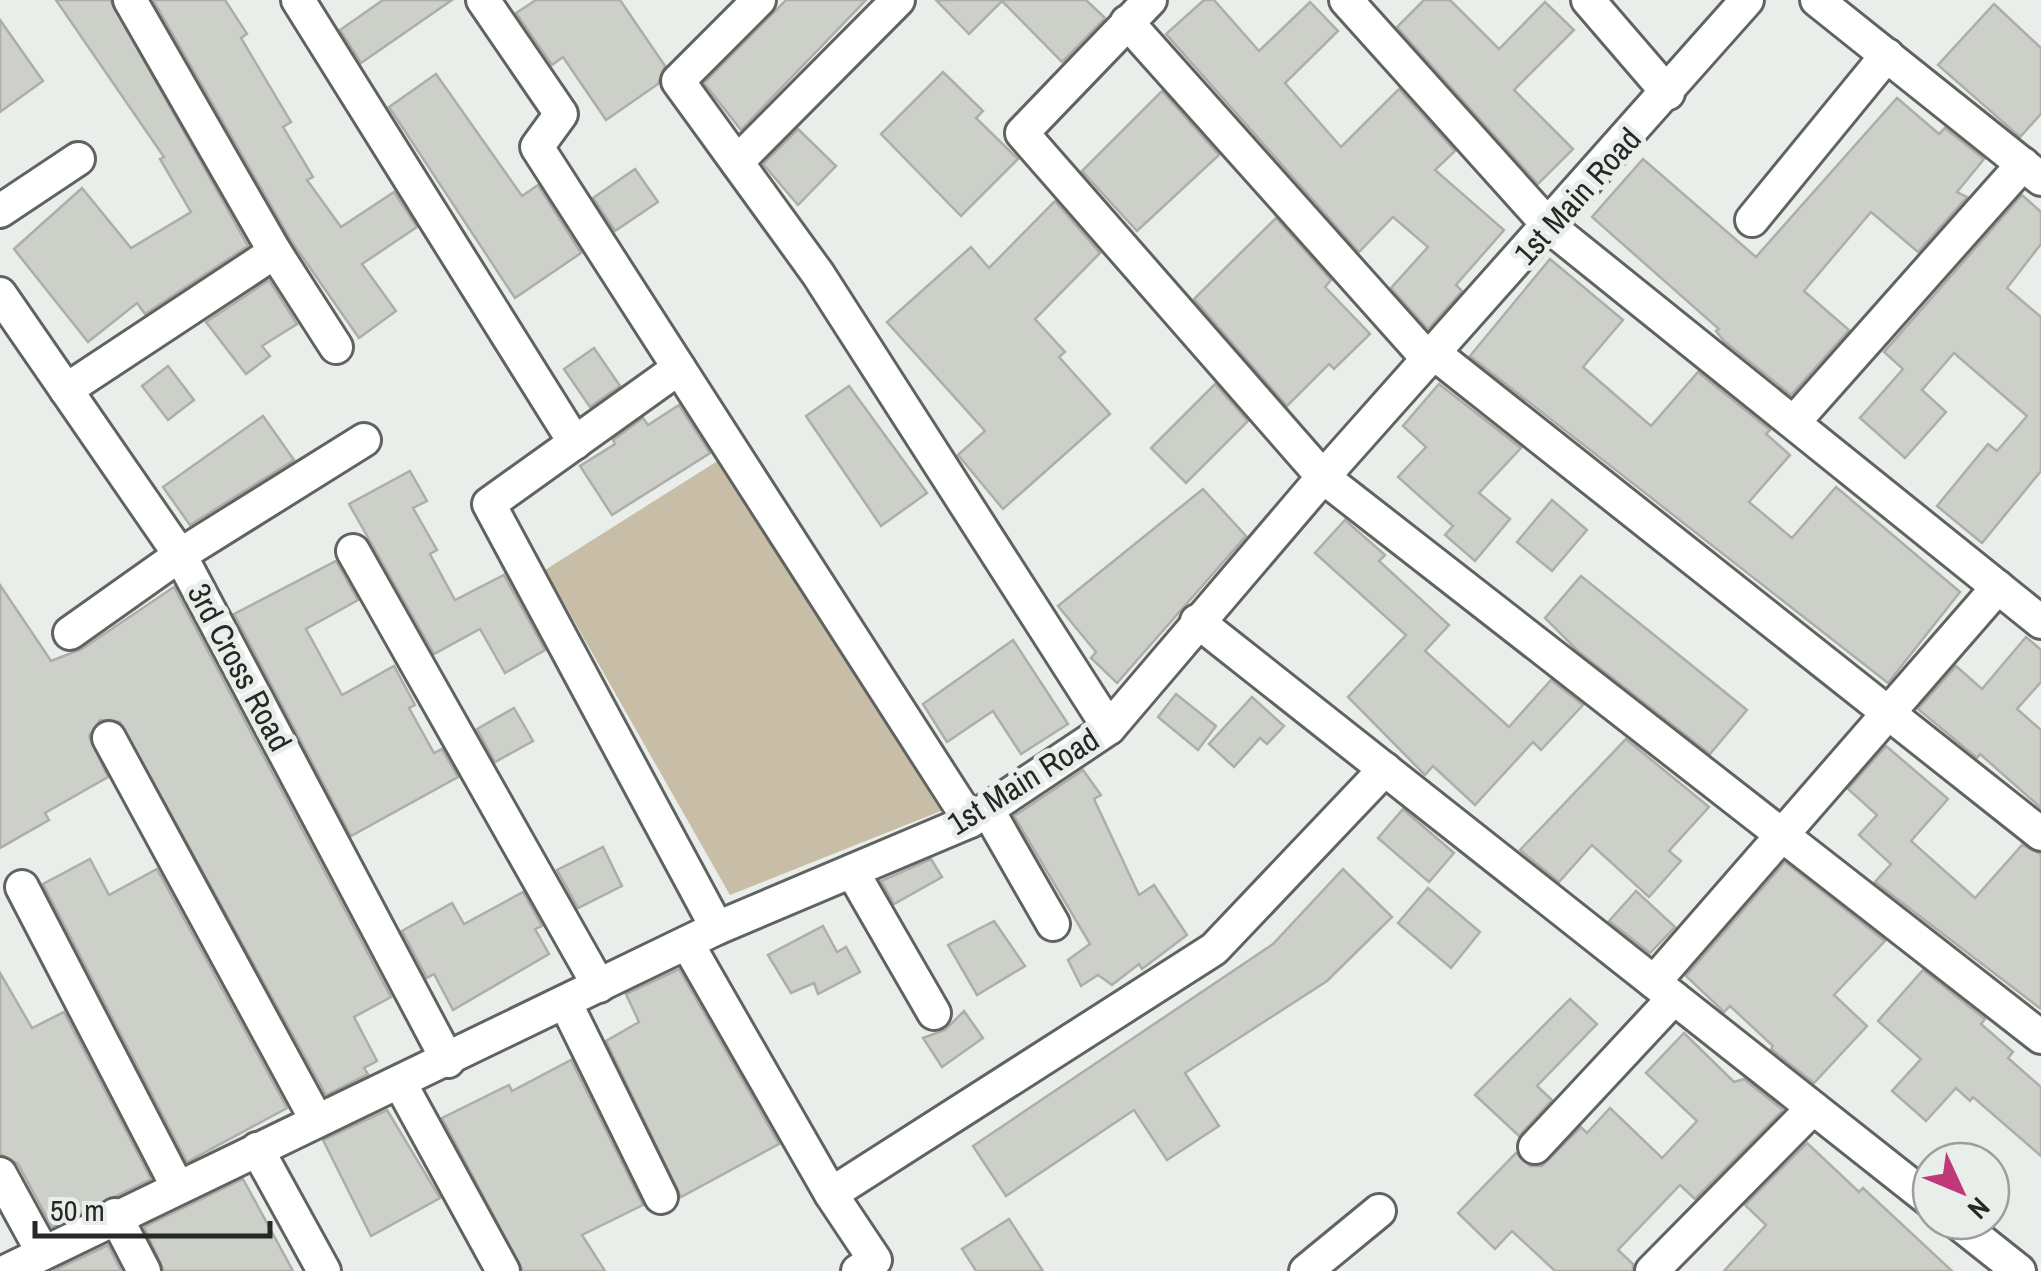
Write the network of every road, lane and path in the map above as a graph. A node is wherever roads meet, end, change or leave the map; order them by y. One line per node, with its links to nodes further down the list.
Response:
1 (130, 0): 19 (street)
2 (298, 0): 27 (street)
3 (482, 0): 23 (street)
4 (759, 0): 14 (street)
5 (898, 0): 14 (street)
6 (1346, 0): 18 (street)
7 (1588, 0): 12 (street)
8 (1747, 0): 12 (street, 1st Main Road)
9 (1817, 0): 11 (street)
10 (1139, 11): 22 (street); 28 (street)
11 (1887, 56): 15 (street); 17 (street)
12 (1668, 93): 18 (street, 1st Main Road)
13 (78, 159): 16 (street)
14 (736, 162): 36 (street)
15 (2032, 172): 25 (street)
16 (0, 212)
17 (1752, 220)
18 (1550, 227): 22 (street, 1st Main Road); 25 (street)
19 (275, 252): 21 (street); 24 (street)
20 (0, 294): 24 (street, 3rd Cross Road)
21 (336, 347)
22 (1432, 357): 28 (street, 1st Main Road); 35 (street)
23 (679, 368): 27 (street); 39 (street)
24 (66, 390): 30 (street, 3rd Cross Road)
25 (1794, 422): 31 (street)
26 (364, 440): 30 (street)
27 (575, 443): 45 (street)
28 (1323, 477): 32 (street, 1st Main Road); 41 (street)
29 (353, 551): 47 (street)
30 (180, 554): 34 (street); 52 (street, 3rd Cross Road)
31 (1998, 587): 33 (street); 35 (street)
32 (1197, 621): 36 (street, 1st Main Road); 38 (street)
33 (2041, 622)
34 (70, 633)
35 (1891, 712): 40 (street); 41 (street)
36 (1109, 728): 39 (street, 1st Main Road)
37 (109, 738): 55 (street)
38 (1384, 770): 48 (street); 61 (street)
39 (978, 815): 42 (street, 1st Main Road); 44 (street)
40 (2041, 834)
41 (1782, 836): 48 (street); 51 (street)
42 (852, 870): 45 (street, 1st Main Road); 50 (street)
43 (22, 888): 59 (street)
44 (1053, 924)
45 (717, 928): 46 (street, 1st Main Road)
46 (687, 943): 47 (street, 1st Main Road); 61 (street)
47 (599, 986): 49 (street, 1st Main Road)
48 (1664, 990): 54 (street); 56 (street)
49 (565, 1002): 52 (street, 1st Main Road); 62 (street)
50 (934, 1013)
51 (2041, 1037)
52 (448, 1061): 53 (street, 1st Main Road)
53 (400, 1082): 55 (street, 1st Main Road); 71 (street)
54 (1813, 1108): 60 (street); 73 (street)
55 (317, 1121): 57 (street, 1st Main Road)
56 (1535, 1147)
57 (257, 1149): 59 (street, 1st Main Road); 70 (street)
58 (0, 1174): 66 (street)
59 (177, 1186): 64 (street, 1st Main Road)
60 (1911, 1186)
61 (830, 1194): 67 (street)
62 (661, 1197)
63 (1379, 1211): 72 (street)
64 (115, 1215): 66 (street, 1st Main Road); 69 (street)
65 (1981, 1241): 74 (street)
66 (42, 1251): 68 (street, 1st Main Road)
67 (872, 1267)
68 (7, 1271)
69 (144, 1271)
70 (324, 1271)
71 (503, 1271)
72 (1306, 1271)
73 (1652, 1271)
74 (2019, 1271)

